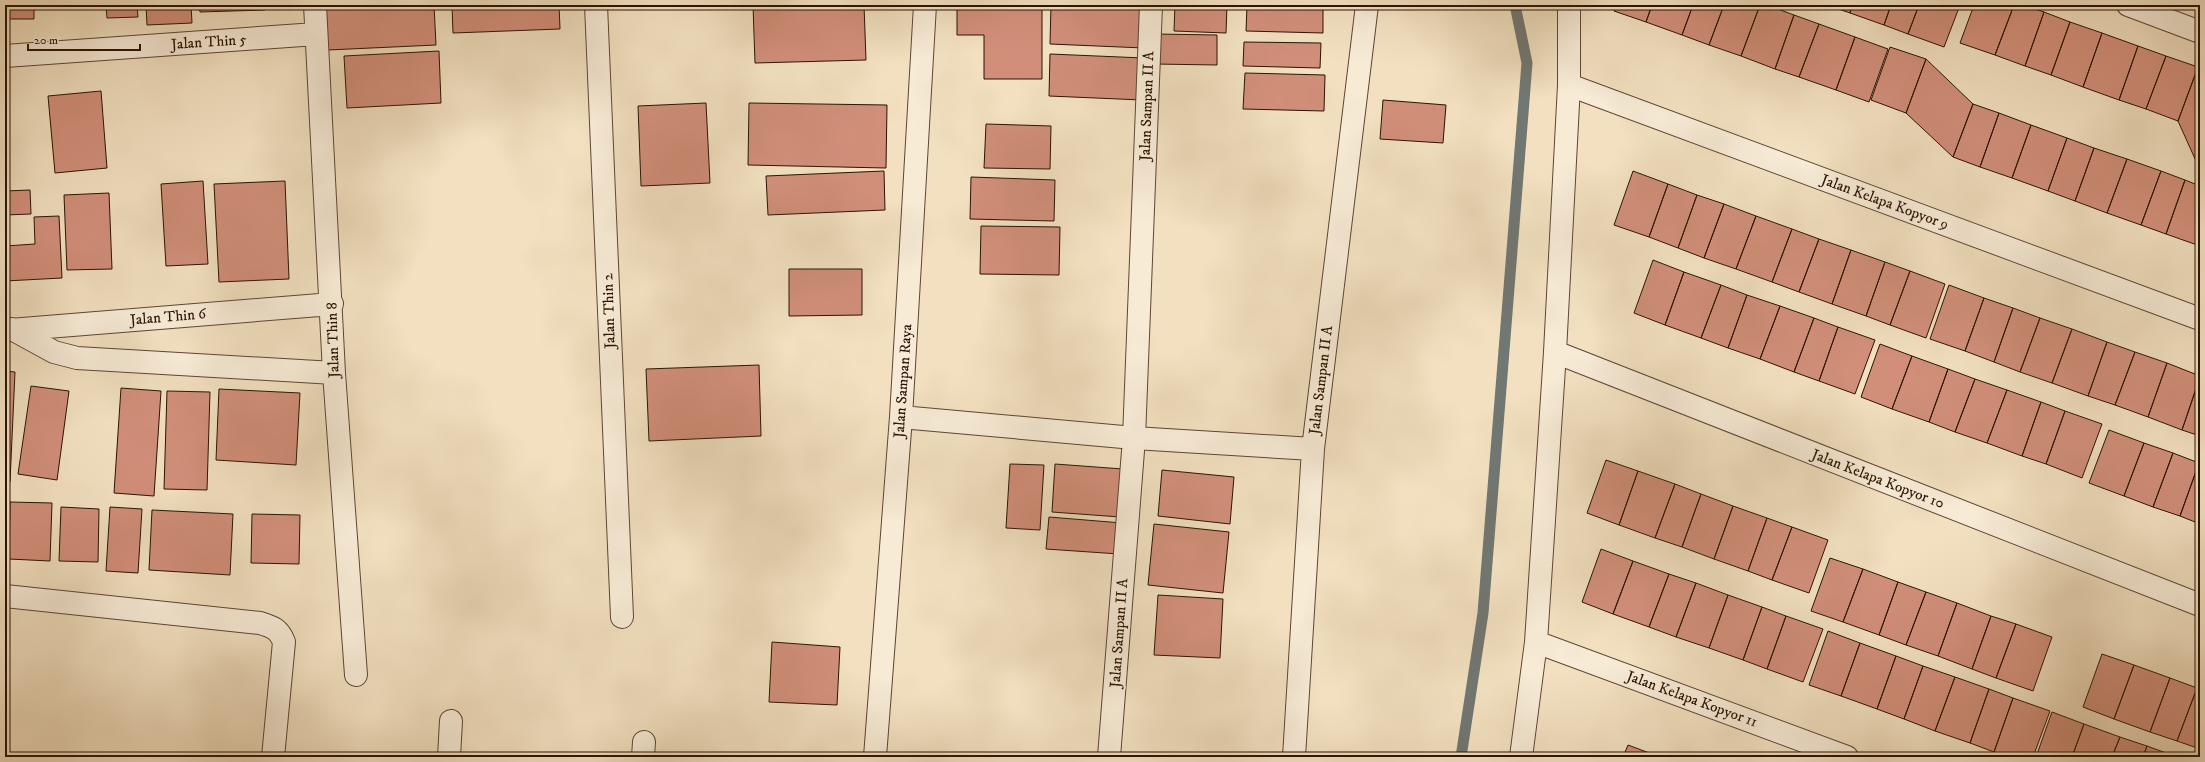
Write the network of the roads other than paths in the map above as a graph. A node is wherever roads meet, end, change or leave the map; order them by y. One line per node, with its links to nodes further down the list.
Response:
1 (315, 5): 9 (street, Jalan Thin 8)
2 (596, 5): 22 (street, Jalan Thin 2)
3 (925, 5): 17 (street, Jalan Sampan Raya)
4 (1151, 5): 18 (street, Jalan Sampan II A)
5 (1367, 5): 19 (street, Jalan Sampan II A)
6 (1569, 5): 11 (street)
7 (2128, 5): 8 (street)
8 (2200, 32)
9 (316, 34): 10 (street, Jalan Thin 5); 12 (street, Jalan Thin 8)
10 (5, 56)
11 (1569, 85): 13 (street, Jalan Kelapa Kopyor 9); 15 (street)
12 (332, 304): 14 (street, Jalan Thin 6); 16 (street, Jalan Thin 8)
13 (2200, 319)
14 (9, 330): 16 (street)
15 (1555, 352): 21 (street, Jalan Kelapa Kopyor 10); 23 (street)
16 (334, 373): 24 (street, Jalan Thin 8)
17 (901, 417): 18 (street); 28 (street, Jalan Sampan Raya)
18 (1134, 438): 19 (street); 29 (street, Jalan Sampan II A)
19 (1313, 449): 30 (street, Jalan Sampan II A)
20 (5, 596): 26 (street)
21 (2200, 605)
22 (622, 618)
23 (1536, 642): 31 (street); 32 (street, Jalan Kelapa Kopyor 11)
24 (356, 675)
25 (451, 721): 27 (street)
26 (273, 757)
27 (449, 757)
28 (875, 757)
29 (1109, 757)
30 (1294, 757)
31 (1521, 757)
32 (1847, 757)

